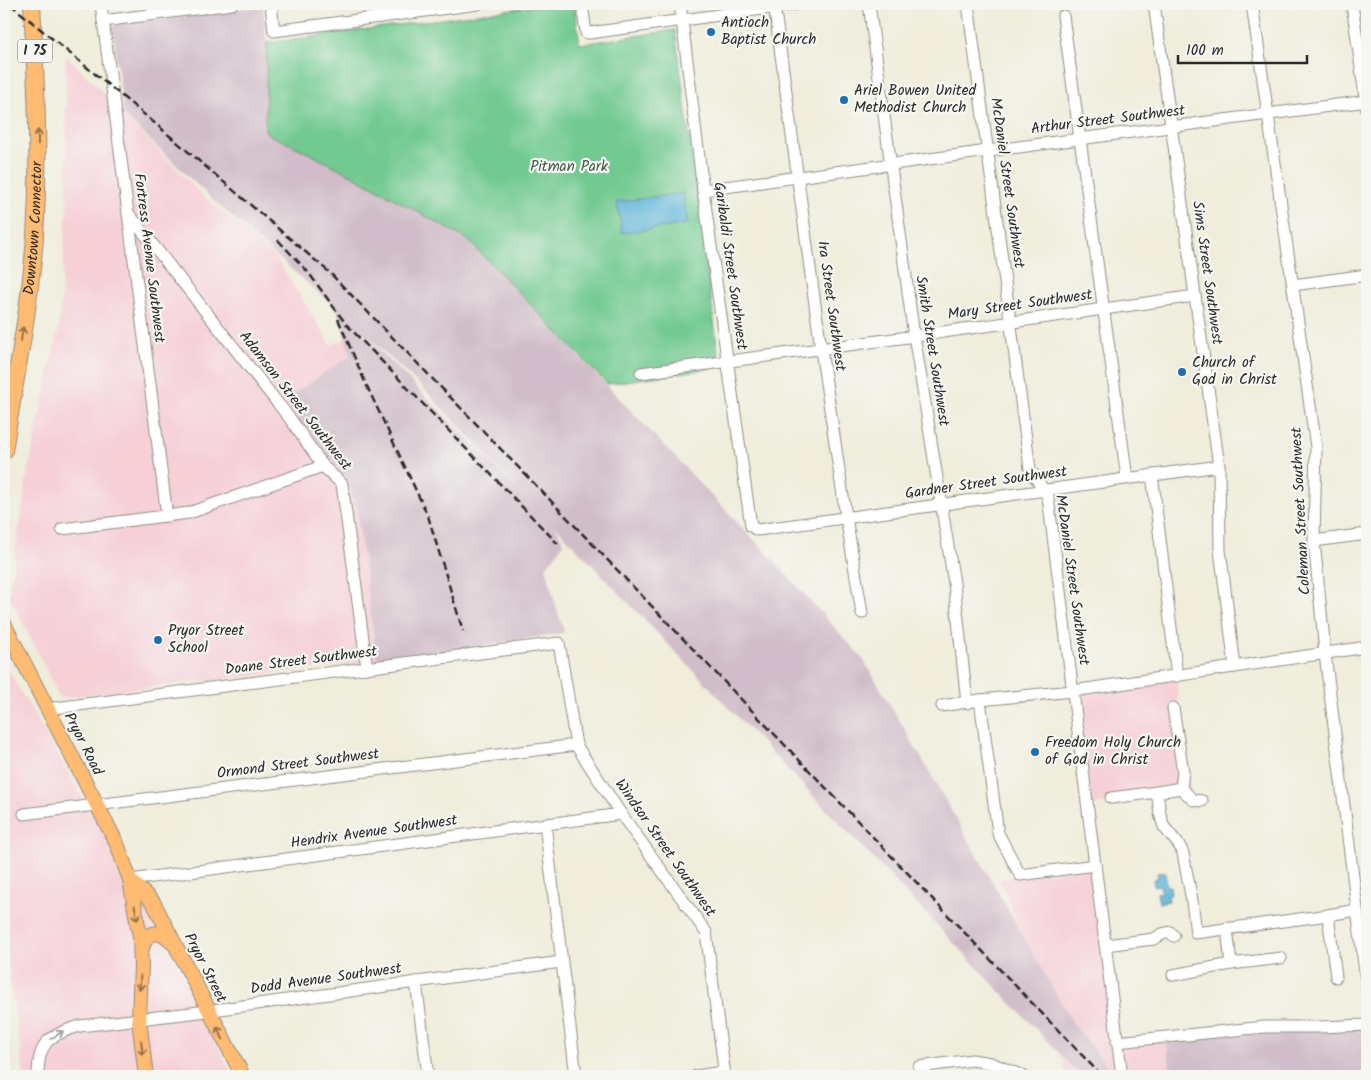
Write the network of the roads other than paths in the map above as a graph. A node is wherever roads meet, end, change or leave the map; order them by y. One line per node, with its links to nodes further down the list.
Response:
1 (32, 4): 38 (highway, Downtown Connector / I 75, one-way to 1)
2 (101, 4): 19 (street, Fortress Avenue Southwest)
3 (232, 4): 19 (street)
4 (271, 4): 17 (street)
5 (377, 4): 17 (street)
6 (478, 4): 17 (street)
7 (582, 4): 18 (street)
8 (680, 4): 18 (street, Garibaldi Street Southwest)
9 (798, 4): 15 (street)
10 (869, 4): 25 (street, Smith Street Southwest)
11 (968, 4): 24 (street, McDaniel Street Southwest)
12 (1154, 4): 22 (street, Sims Street Southwest)
13 (1252, 4): 21 (street, Coleman Street Southwest)
14 (1352, 4): 20 (street)
15 (774, 5): 18 (street); 26 (street, Ira Street Southwest)
16 (1063, 16): 23 (street)
17 (379, 17)
18 (682, 20): 27 (street, Garibaldi Street Southwest)
19 (103, 21): 28 (street, Fortress Avenue Southwest)
20 (1367, 104): 21 (street, Arthur Street Southwest)
21 (1268, 114): 22 (street, Arthur Street Southwest); 30 (street, Coleman Street Southwest)
22 (1172, 126): 23 (street, Arthur Street Southwest); 31 (street, Sims Street Southwest)
23 (1080, 138): 24 (street, Arthur Street Southwest); 32 (street)
24 (988, 151): 25 (street, Arthur Street Southwest); 33 (street, McDaniel Street Southwest)
25 (891, 164): 26 (street, Arthur Street Southwest); 34 (street, Smith Street Southwest)
26 (798, 177): 27 (street, Arthur Street Southwest); 35 (street, Ira Street Southwest)
27 (704, 190): 36 (street, Garibaldi Street Southwest)
28 (128, 213): 39 (street, Adamson Street Southwest); 45 (street, Fortress Avenue Southwest)
29 (1367, 275): 30 (street)
30 (1293, 285): 50 (street, Coleman Street Southwest)
31 (1195, 296): 32 (street, Mary Street Southwest); 40 (street, Sims Street Southwest)
32 (1104, 309): 33 (street, Mary Street Southwest); 42 (street)
33 (1011, 322): 34 (street, Mary Street Southwest); 43 (street, McDaniel Street Southwest)
34 (914, 336): 35 (street, Mary Street Southwest); 44 (street, Smith Street Southwest)
35 (821, 348): 36 (street, Mary Street Southwest); 46 (street, Ira Street Southwest)
36 (728, 360): 37 (street, Mary Street Southwest); 48 (street, Garibaldi Street Southwest)
37 (641, 372)
38 (4, 451)
39 (323, 466): 45 (street); 57 (street, Adamson Street Southwest)
40 (1219, 466): 41 (street, Gardner Street Southwest); 56 (street, Sims Street Southwest)
41 (1152, 475): 42 (street, Gardner Street Southwest); 58 (street)
42 (1127, 478): 43 (street, Gardner Street Southwest)
43 (1044, 490): 44 (street, Gardner Street Southwest); 59 (street, McDaniel Street Southwest)
44 (941, 505): 46 (street, Gardner Street Southwest); 61 (street, Smith Street Southwest)
45 (167, 516): 47 (street)
46 (846, 518): 48 (street, Gardner Street Southwest); 51 (street, Ira Street Southwest)
47 (62, 529)
48 (757, 530)
49 (1367, 534): 50 (street)
50 (1314, 541): 55 (street, Coleman Street Southwest)
51 (862, 613)
52 (4, 624): 64 (main road, Pryor Road)
53 (559, 644): 57 (street, Doane Street Southwest); 65 (street, Windsor Street Southwest)
54 (1367, 646): 55 (street)
55 (1325, 652): 56 (street); 76 (street, Coleman Street Southwest)
56 (1235, 667): 58 (street)
57 (367, 668): 64 (street, Doane Street Southwest)
58 (1177, 676): 59 (street)
59 (1073, 691): 60 (street); 74 (street, McDaniel Street Southwest)
60 (980, 700): 61 (street); 74 (street)
61 (967, 703): 62 (street)
62 (942, 706)
63 (1173, 708): 66 (street)
64 (47, 709): 70 (main road, Pryor Road)
65 (576, 745): 70 (street, Ormond Street Southwest); 72 (street, Windsor Street Southwest)
66 (1181, 788): 67 (street); 69 (street)
67 (1157, 792): 68 (street); 79 (street)
68 (1111, 798)
69 (1202, 801)
70 (96, 805): 71 (street, Ormond Street Southwest); 75 (main road, Pryor Road)
71 (24, 814)
72 (621, 814): 73 (street, Hendrix Avenue Southwest); 95 (street, Windsor Street Southwest)
73 (544, 824): 75 (street, Hendrix Avenue Southwest); 84 (street)
74 (1095, 865): 81 (street, McDaniel Street Southwest)
75 (130, 880): 80 (main road, Pryor Street); 82 (main road, Pryor Road, one-way to 82)
76 (1351, 911): 77 (street); 89 (street, Coleman Street Southwest)
77 (1328, 915): 78 (street); 87 (street)
78 (1227, 928): 79 (street); 85 (street)
79 (1196, 933): 81 (street)
80 (175, 945): 82 (main road); 90 (main road, Pryor Street)
81 (1105, 945): 93 (street, McDaniel Street Southwest)
82 (141, 952): 91 (main road, Pryor Road, one-way to 91)
83 (1281, 958): 85 (street)
84 (561, 962): 88 (street, Dodd Avenue Southwest); 100 (street)
85 (1232, 964): 86 (street)
86 (1173, 975)
87 (1336, 977)
88 (416, 982): 90 (street, Dodd Avenue Southwest); 99 (street)
89 (1367, 988)
90 (209, 1010): 91 (street, Dodd Avenue Southwest); 98 (main road, Pryor Street, one-way to 90)
91 (139, 1020): 96 (street, Dodd Avenue Southwest, one-way to 91); 97 (main road, Pryor Road, one-way to 97)
92 (1367, 1025): 93 (street)
93 (1117, 1042): 103 (street, McDaniel Street Southwest)
94 (919, 1069): 102 (street)
95 (724, 1074): 101 (street)
96 (38, 1076)
97 (146, 1076)
98 (242, 1076)
99 (428, 1076)
100 (576, 1076)
101 (696, 1076)
102 (1023, 1076)
103 (1122, 1076)

